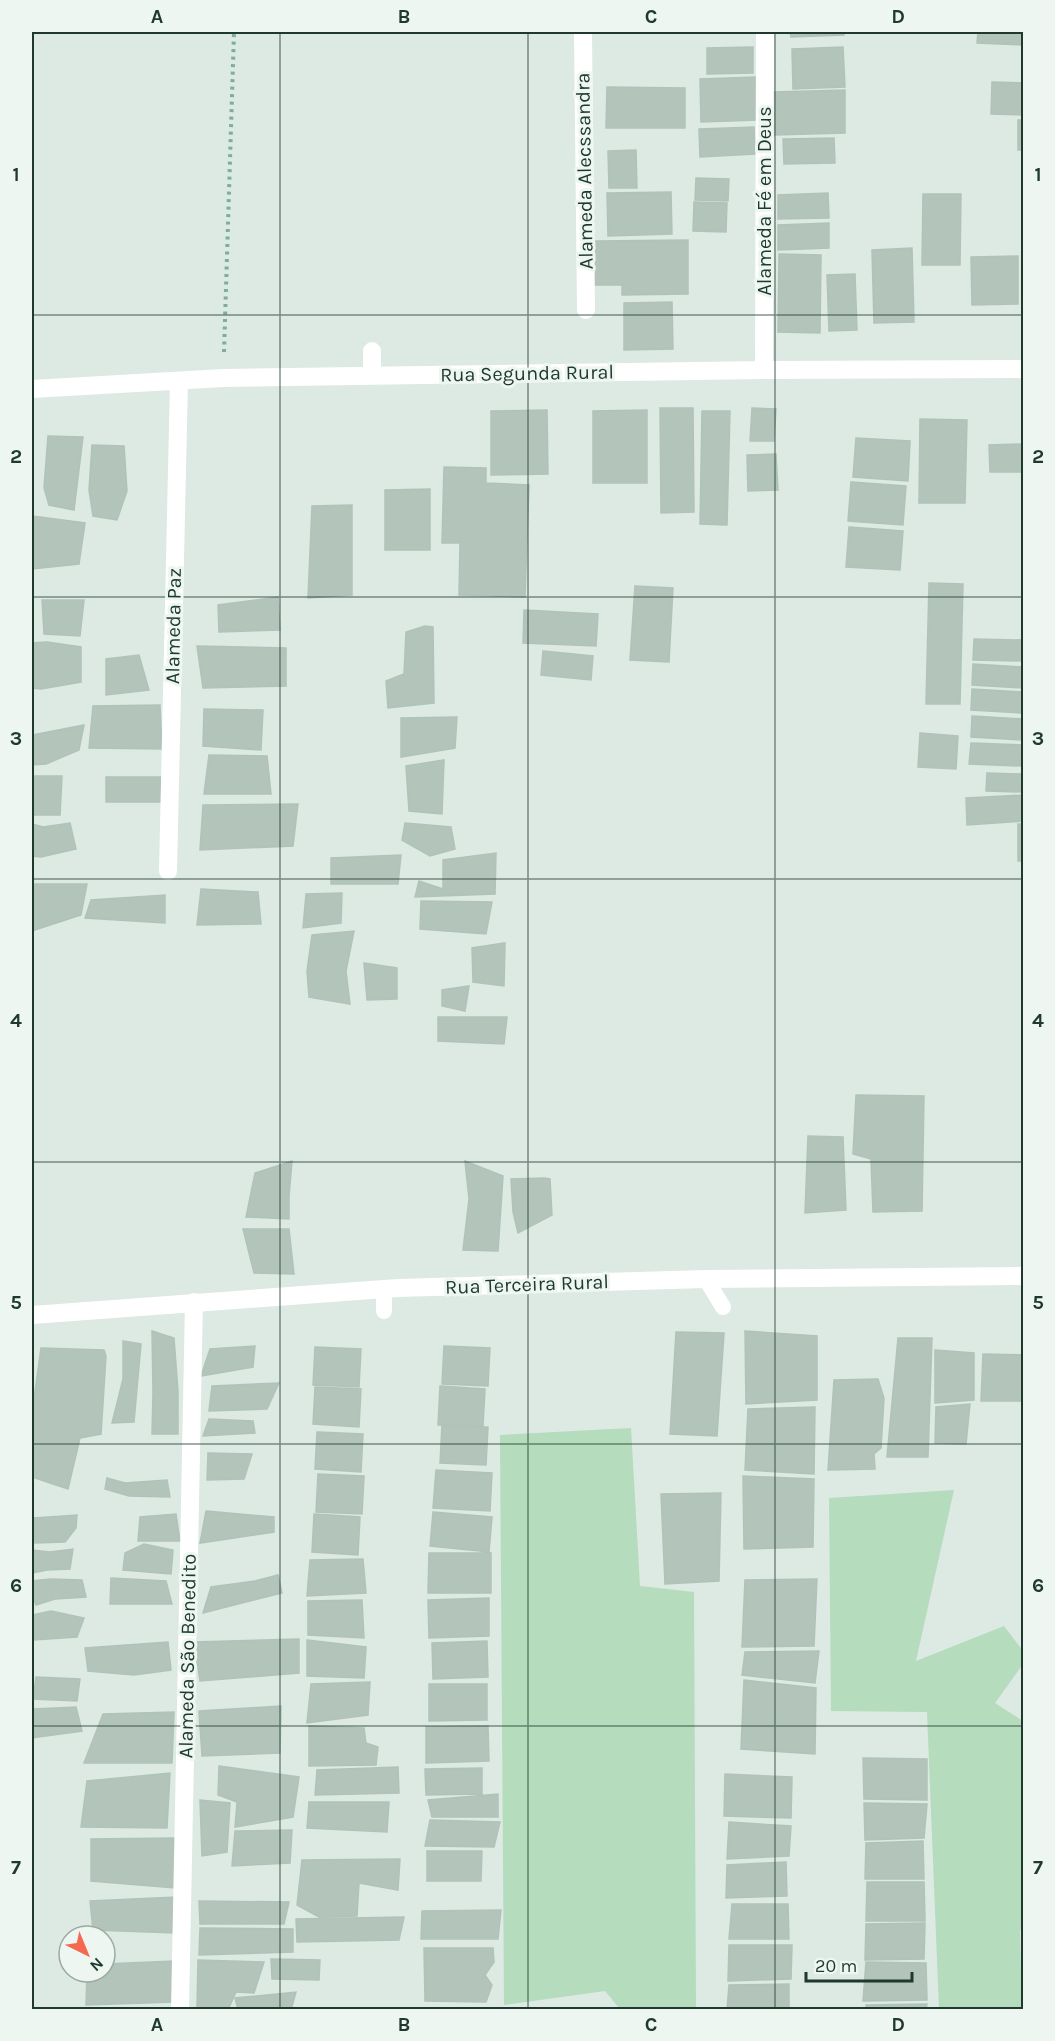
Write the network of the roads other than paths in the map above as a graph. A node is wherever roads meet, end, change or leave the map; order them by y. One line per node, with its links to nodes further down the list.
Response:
1 (583, 32): 3 (street, Alameda Alecssandra)
2 (765, 32): 6 (street, Alameda Fé em Deus)
3 (586, 310)
4 (372, 351): 7 (street)
5 (1023, 369): 6 (street, Rua Segunda Rural)
6 (764, 370): 7 (street, Rua Segunda Rural)
7 (372, 375): 8 (street, Rua Segunda Rural)
8 (179, 381): 9 (street, Rua Segunda Rural); 10 (street, Alameda Paz)
9 (32, 389)
10 (168, 871)
11 (1023, 1276): 12 (street, Rua Terceira Rural)
12 (706, 1279): 13 (street, Rua Terceira Rural); 15 (lane)
13 (384, 1289): 14 (street, Rua Terceira Rural); 16 (lane)
14 (194, 1302): 17 (street, Rua Terceira Rural); 18 (street, Alameda São Benedito)
15 (723, 1306)
16 (384, 1311)
17 (32, 1315)
18 (180, 2010)

